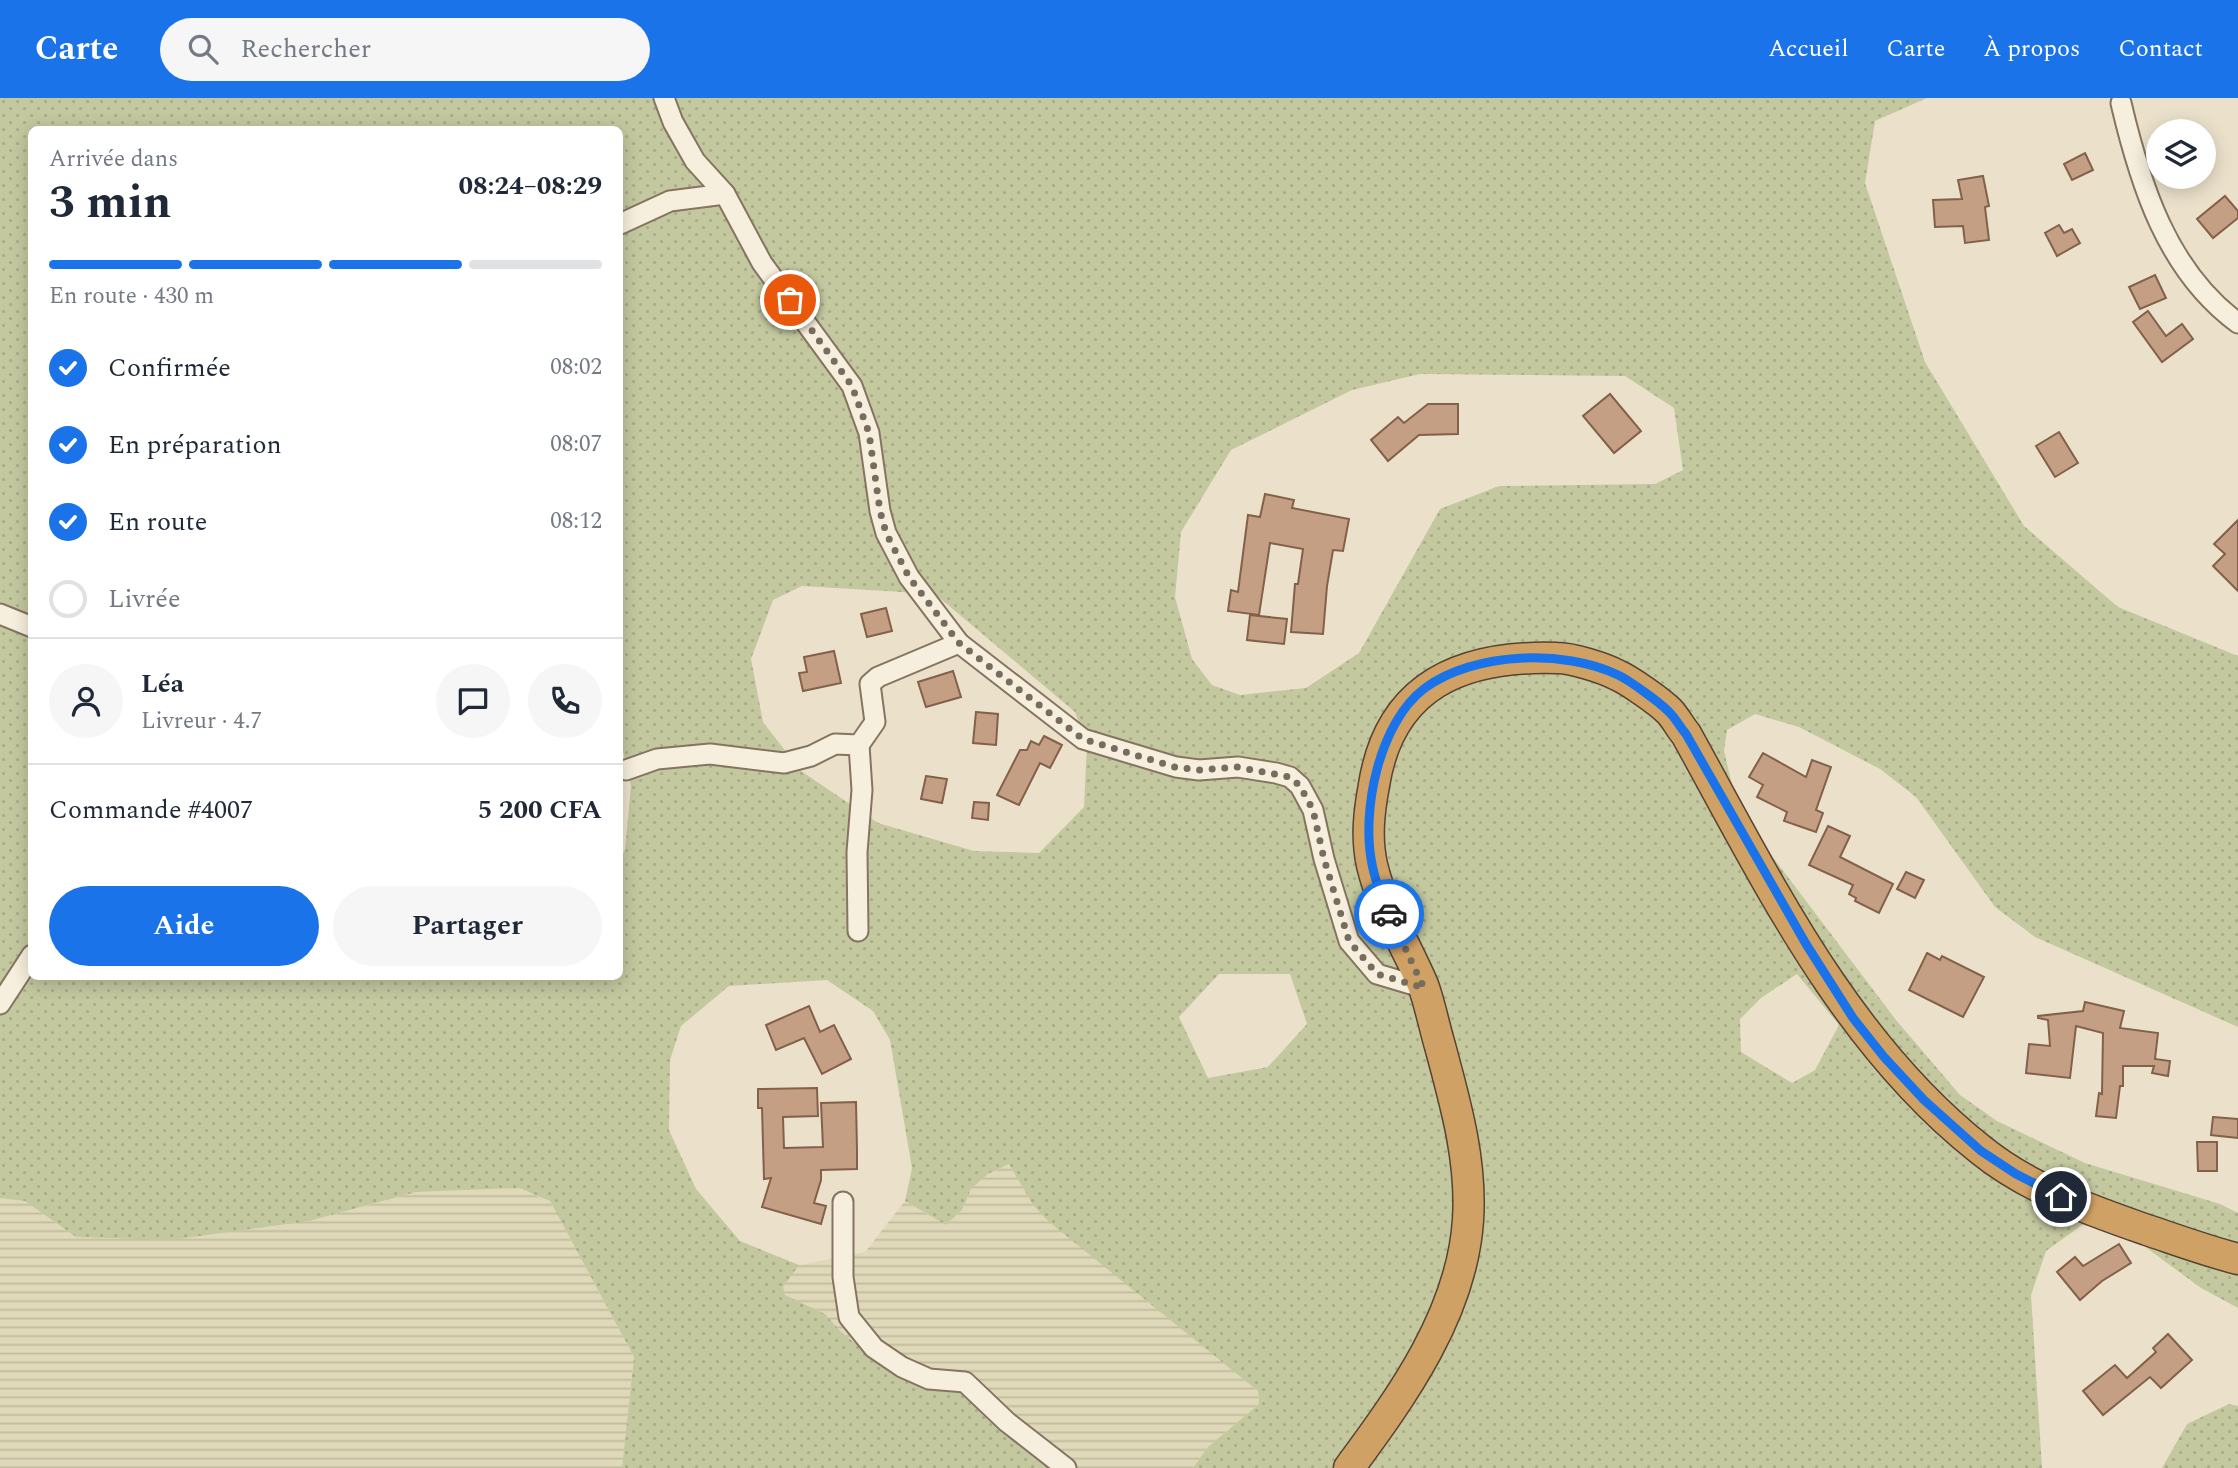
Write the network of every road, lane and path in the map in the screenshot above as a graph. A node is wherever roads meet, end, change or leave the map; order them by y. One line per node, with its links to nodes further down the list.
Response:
1 (664, 98): 3 (street)
2 (2121, 103): 5 (street)
3 (725, 194): 4 (street); 8 (street)
4 (623, 223)
5 (2238, 323)
6 (0, 614): 7 (street)
7 (28, 625)
8 (959, 643): 9 (street); 13 (street)
9 (859, 745): 10 (street); 11 (street)
10 (626, 770)
11 (858, 931)
12 (28, 961): 14 (street)
13 (1424, 988): 16 (highway); 18 (highway)
14 (0, 1004)
15 (843, 1202): 17 (street)
16 (2238, 1259)
17 (1066, 1468)
18 (1349, 1468)

